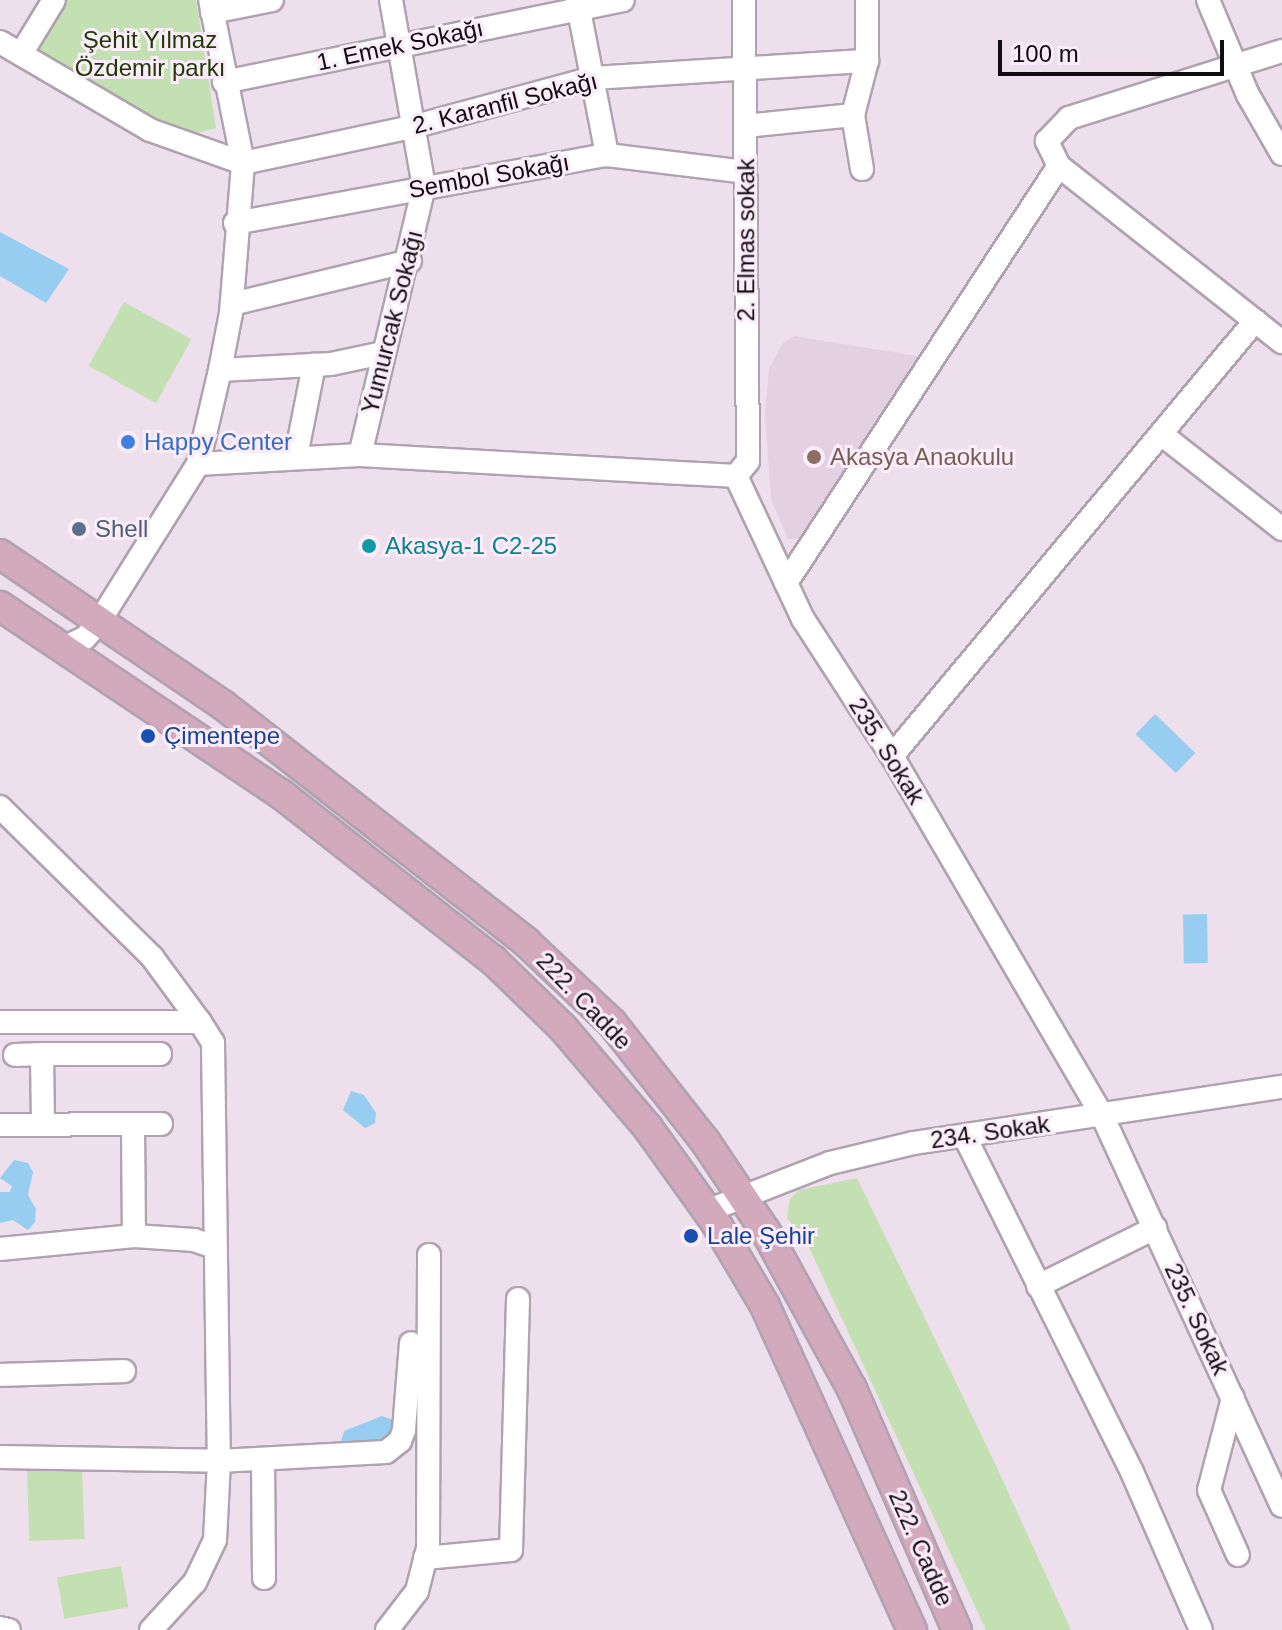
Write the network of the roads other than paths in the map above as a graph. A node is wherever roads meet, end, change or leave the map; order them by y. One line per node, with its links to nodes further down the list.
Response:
1 (54, 0): 13 (street)
2 (272, 0): 9 (street)
3 (391, 0): 11 (street, Yumurcak Sokağı)
4 (623, 0): 8 (street, 1. Emek Sokağı)
5 (744, 0): 16 (street, 2. Elmas sokak)
6 (867, 0): 14 (street)
7 (1208, 0): 15 (street)
8 (577, 3): 11 (street, 1. Emek Sokağı); 17 (street)
9 (211, 6): 18 (street)
10 (0, 42): 13 (street)
11 (401, 46): 18 (street, 1. Emek Sokağı); 20 (street, Yumurcak Sokağı)
12 (1282, 51): 15 (street)
13 (21, 54): 24 (street)
14 (867, 61): 16 (street, 2. Karanfil Sokağı); 19 (street)
15 (1233, 64): 22 (street); 25 (street)
16 (747, 66): 17 (street, 2. Karanfil Sokağı); 21 (street, 2. Elmas sokak)
17 (593, 78): 20 (street, 2. Karanfil Sokağı); 23 (street)
18 (224, 82): 24 (street)
19 (853, 115): 21 (street); 26 (street)
20 (416, 126): 24 (street, 2. Karanfil Sokağı); 28 (street, Yumurcak Sokağı)
21 (745, 126): 27 (street, 2. Elmas sokak)
22 (1282, 154)
23 (607, 155): 27 (street, Sembol Sokağı); 28 (street, Sembol Sokağı)
24 (243, 163): 29 (street)
25 (1059, 166): 32 (street); 44 (street)
26 (862, 169)
27 (745, 172): 41 (street, 2. Elmas sokak)
28 (424, 187): 29 (street, Sembol Sokağı); 30 (street, Yumurcak Sokağı)
29 (235, 223): 31 (street)
30 (410, 261): 31 (street); 34 (street, Yumurcak Sokağı)
31 (232, 304): 36 (street)
32 (1255, 321): 33 (street); 37 (street)
33 (1282, 342)
34 (383, 353): 35 (street); 38 (street, Yumurcak Sokağı)
35 (314, 365): 36 (street); 39 (street)
36 (220, 370): 40 (street)
37 (1161, 434): 42 (street); 48 (street)
38 (360, 455): 39 (street); 41 (street)
39 (296, 456): 40 (street)
40 (198, 464): 46 (street)
41 (736, 476): 44 (street, 235. Sokak)
42 (1282, 529)
43 (0, 554): 46 (main road, 222. Cadde)
44 (786, 583): 48 (street, 235. Sokak)
45 (0, 606): 47 (main road, 222. Cadde)
46 (99, 622): 47 (street); 62 (main road, 222. Cadde)
47 (61, 649): 63 (main road, 222. Cadde)
48 (892, 756): 56 (street, 235. Sokak)
49 (0, 807): 51 (street)
50 (0, 1022): 51 (street)
51 (200, 1022): 66 (street)
52 (42, 1054): 53 (street); 54 (street); 59 (street)
53 (160, 1054)
54 (15, 1055)
55 (1282, 1087): 56 (street, 234. Sokak)
56 (1102, 1115): 61 (street, 234. Sokak); 64 (street, 235. Sokak)
57 (161, 1124): 60 (street)
58 (0, 1125): 59 (street)
59 (43, 1125): 60 (street)
60 (133, 1125): 65 (street)
61 (965, 1137): 62 (street, 234. Sokak); 69 (street)
62 (740, 1194): 63 (street, 234. Sokak); 87 (main road, 222. Cadde)
63 (707, 1211): 86 (main road, 222. Cadde)
64 (1155, 1228): 69 (street); 74 (street, 235. Sokak)
65 (134, 1236): 66 (street); 67 (street)
66 (214, 1247): 77 (street)
67 (0, 1249)
68 (429, 1255): 80 (street)
69 (1038, 1286): 88 (street)
70 (518, 1299): 80 (street)
71 (411, 1343): 76 (street)
72 (124, 1371): 73 (street)
73 (0, 1375)
74 (1233, 1398): 78 (street, 235. Sokak); 79 (street)
75 (0, 1457): 77 (street)
76 (263, 1459): 77 (street); 81 (street)
77 (219, 1461): 84 (street)
78 (1282, 1506)
79 (1238, 1555)
80 (425, 1558): 85 (street)
81 (264, 1578)
82 (0, 1628): 83 (street)
83 (9, 1630)
84 (151, 1630)
85 (387, 1630)
86 (912, 1630)
87 (957, 1630)
88 (1201, 1630)

